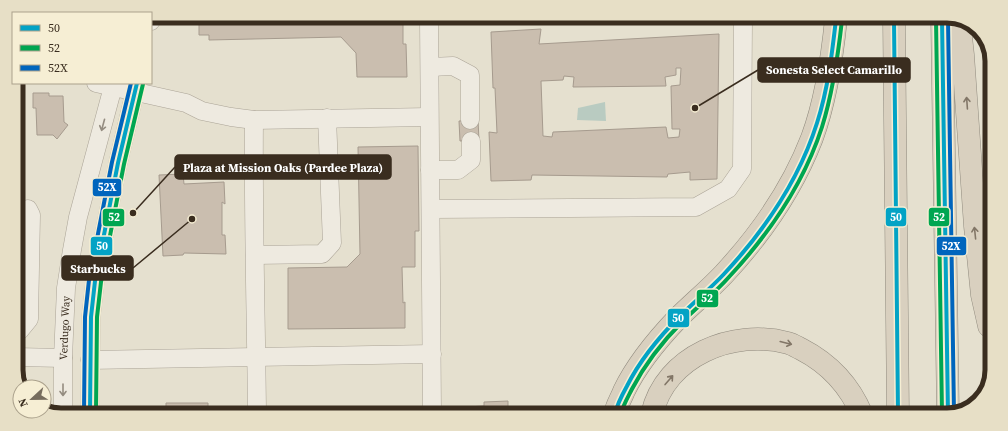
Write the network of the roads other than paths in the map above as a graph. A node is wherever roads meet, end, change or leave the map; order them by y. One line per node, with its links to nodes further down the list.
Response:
1 (429, 23): 7 (street)
2 (743, 23): 17 (street)
3 (836, 23): 30 (highway)
4 (894, 23): 33 (highway)
5 (942, 23): 34 (highway)
6 (960, 26): 19 (highway, one-way to 6)
7 (430, 67): 10 (street); 13 (street)
8 (114, 85): 9 (street); 24 (street, Verdugo Way, one-way to 24)
9 (136, 88): 12 (street); 25 (street)
10 (429, 117): 11 (street); 15 (street)
11 (327, 118): 12 (street); 18 (street)
12 (254, 120): 18 (street)
13 (470, 120)
14 (471, 141): 15 (street)
15 (430, 170): 17 (street)
16 (28, 209): 20 (street)
17 (430, 209): 21 (street)
18 (255, 255): 23 (street)
19 (985, 308)
20 (23, 326)
21 (432, 354): 23 (street); 29 (street)
22 (23, 357): 24 (street)
23 (257, 357): 25 (street); 28 (street)
24 (63, 358): 26 (street, Verdugo Way, one-way to 26)
25 (90, 360): 27 (street)
26 (63, 408)
27 (90, 408)
28 (257, 408)
29 (432, 408)
30 (617, 408)
31 (653, 408): 32 (highway, one-way to 32)
32 (859, 408)
33 (898, 408)
34 (948, 408)

